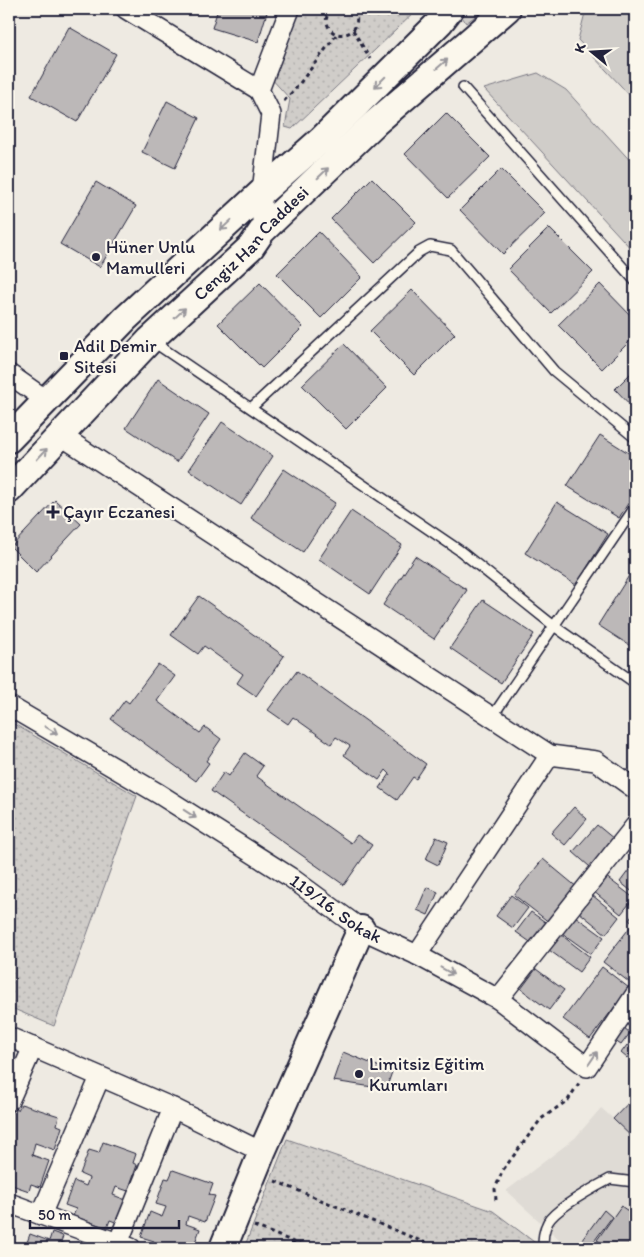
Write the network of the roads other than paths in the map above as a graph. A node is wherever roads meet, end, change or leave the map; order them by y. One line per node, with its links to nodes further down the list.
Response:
1 (126, 9): 7 (street)
2 (290, 9): 7 (street)
3 (450, 9): 8 (main road, Cengiz Han Caddesi, one-way to 8)
4 (520, 9): 5 (main road)
5 (501, 13): 9 (main road, Cengiz Han Caddesi, one-way to 5)
6 (463, 87): 10 (lane)
7 (259, 90): 8 (street)
8 (262, 192): 9 (street); 13 (main road, Cengiz Han Caddesi, one-way to 13)
9 (262, 231): 11 (main road, Cengiz Han Caddesi, one-way to 9)
10 (635, 281)
11 (150, 340): 14 (lane); 15 (main road, Cengiz Han Caddesi)
12 (9, 374): 13 (street)
13 (46, 400): 17 (main road, Cengiz Han Caddesi)
14 (251, 408): 16 (lane); 20 (lane)
15 (60, 436): 18 (main road, Cengiz Han Caddesi, one-way to 15); 23 (street)
16 (635, 438)
17 (9, 439)
18 (9, 490)
19 (635, 507): 20 (lane)
20 (554, 626): 21 (lane); 23 (lane)
21 (635, 683)
22 (9, 706): 27 (street, 119/16. Sokak, one-way to 27)
23 (492, 717): 24 (street)
24 (550, 755): 25 (street); 28 (street)
25 (635, 789)
26 (635, 826): 30 (street)
27 (361, 929): 28 (street, 119/16. Sokak); 36 (main road)
28 (418, 955): 30 (street, 119/16. Sokak, one-way to 30)
29 (635, 995): 30 (street, 119/16. Sokak, one-way to 29)
30 (498, 999)
31 (9, 1037): 32 (street)
32 (33, 1047): 33 (street); 34 (street)
33 (100, 1077): 35 (street); 39 (street)
34 (9, 1101)
35 (173, 1108): 36 (street); 40 (street)
36 (258, 1162): 41 (main road)
37 (635, 1182): 42 (lane)
38 (9, 1203): 39 (street)
39 (40, 1215): 40 (street)
40 (124, 1246)
41 (223, 1248)
42 (544, 1248)

